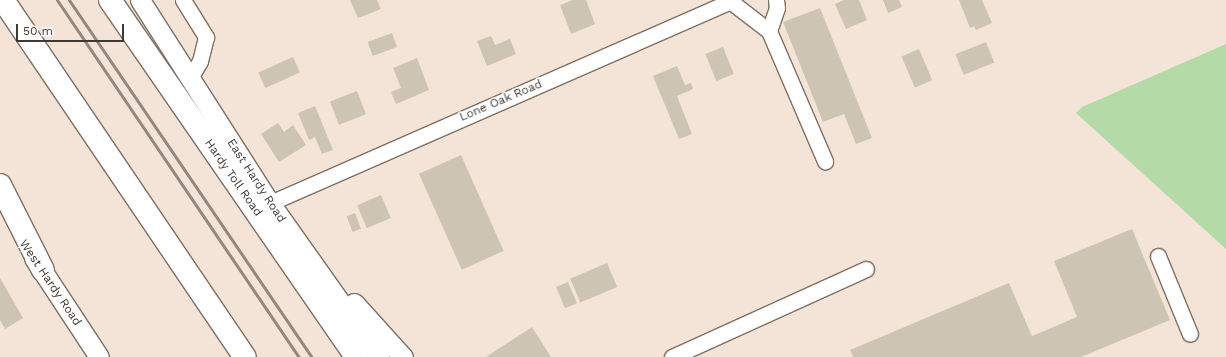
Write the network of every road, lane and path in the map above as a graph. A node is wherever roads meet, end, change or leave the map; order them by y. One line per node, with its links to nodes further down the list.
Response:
1 (3, 0): 18 (highway)
2 (110, 0): 19 (highway, Hardy Toll Road)
3 (140, 0): 8 (main road, East Hardy Road)
4 (184, 0): 8 (street)
5 (776, 0): 7 (street)
6 (732, 1): 7 (street); 11 (street, Lone Oak Road)
7 (769, 32): 9 (street)
8 (190, 78): 11 (main road, East Hardy Road)
9 (824, 161)
10 (0, 184): 15 (highway)
11 (270, 203): 20 (main road, East Hardy Road); 21 (main road)
12 (0, 209): 15 (main road, West Hardy Road)
13 (1158, 256): 16 (street)
14 (866, 269): 22 (street)
15 (43, 270): 17 (main road, West Hardy Road)
16 (1190, 334)
17 (99, 357)
18 (245, 357)
19 (356, 357)
20 (379, 357)
21 (402, 357)
22 (672, 357)

